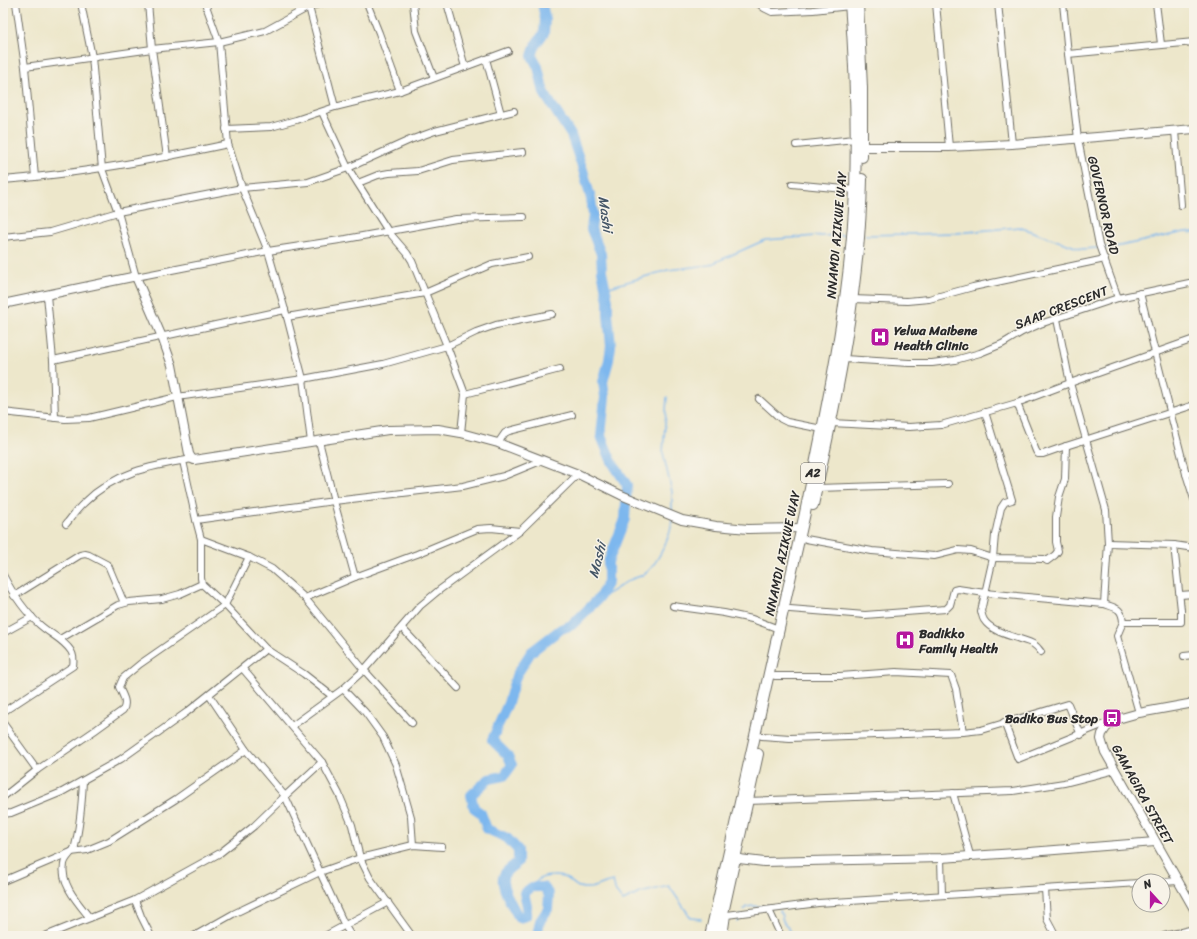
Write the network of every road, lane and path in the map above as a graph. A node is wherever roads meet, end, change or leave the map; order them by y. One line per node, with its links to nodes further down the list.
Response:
1 (16, 3): 24 (street)
2 (81, 3): 22 (street)
3 (148, 3): 19 (street)
4 (205, 3): 16 (street)
5 (323, 3): 15 (street)
6 (367, 3): 27 (street)
7 (413, 3): 26 (street)
8 (447, 3): 25 (street)
9 (758, 3): 14 (street)
10 (936, 3): 40 (street)
11 (998, 3): 37 (street)
12 (1063, 3): 21 (street, GOVERNOR ROAD)
13 (1156, 3): 18 (street)
14 (853, 4): 39 (highway, NNAMDI AZIKWE WAY / A2)
15 (308, 5): 16 (street); 28 (street)
16 (219, 42): 19 (street); 33 (street)
17 (1194, 42): 18 (street)
18 (1161, 44): 21 (street)
19 (152, 49): 22 (street); 42 (street)
20 (508, 51): 23 (street)
21 (1068, 54): 35 (street, GOVERNOR ROAD)
22 (92, 57): 24 (street); 44 (street)
23 (486, 59): 25 (street); 31 (street)
24 (25, 67): 45 (street)
25 (465, 67): 26 (street)
26 (434, 78): 27 (street)
27 (400, 91): 28 (street)
28 (334, 107): 30 (street)
29 (514, 111): 31 (street)
30 (322, 112): 33 (street); 43 (street)
31 (501, 114): 43 (street)
32 (1194, 129): 34 (street)
33 (226, 130): 36 (street)
34 (1175, 131): 35 (street); 51 (street)
35 (1078, 139): 37 (street); 58 (street, GOVERNOR ROAD)
36 (228, 144): 42 (street); 49 (street)
37 (1012, 144): 40 (street)
38 (796, 145): 39 (street)
39 (858, 145): 40 (street); 50 (highway, NNAMDI AZIKWE WAY / A2); 65 (highway, NNAMDI AZIKWE WAY / A2)
40 (949, 147)
41 (523, 152): 47 (street)
42 (167, 157): 44 (street)
43 (348, 168): 47 (street); 49 (street)
44 (102, 169): 45 (street); 52 (street)
45 (35, 178): 46 (street)
46 (3, 180)
47 (358, 183): 54 (street)
48 (792, 184): 50 (street)
49 (242, 188): 52 (street); 56 (street)
50 (855, 190): 90 (highway, NNAMDI AZIKWE WAY / A2)
51 (1181, 205)
52 (118, 212): 55 (street); 59 (street)
53 (524, 217): 54 (street)
54 (388, 231): 56 (street); 61 (street)
55 (3, 237)
56 (268, 251): 59 (street); 67 (street)
57 (528, 257): 61 (street)
58 (1105, 259): 64 (street, GOVERNOR ROAD); 65 (street)
59 (136, 277): 63 (street); 70 (street)
60 (1194, 282): 62 (street, SAAP CRESCENT)
61 (425, 293): 67 (street); 72 (street)
62 (1140, 293): 64 (street, SAAP CRESCENT); 73 (street)
63 (47, 295): 66 (street); 75 (street)
64 (1118, 298): 69 (street, SAAP CRESCENT)
65 (852, 299): 74 (highway, NNAMDI AZIKWE WAY / A2)
66 (3, 304)
67 (286, 313): 70 (street); 77 (street)
68 (552, 314): 72 (street)
69 (1058, 318): 74 (street, SAAP CRESCENT); 78 (street)
70 (162, 336): 75 (street); 80 (street)
71 (1194, 339): 73 (street)
72 (447, 346): 77 (street); 79 (street)
73 (1155, 353): 78 (street); 86 (street)
74 (844, 359): 89 (highway, NNAMDI AZIKWE WAY / A2)
75 (53, 360): 88 (street)
76 (560, 369): 79 (street)
77 (303, 379): 80 (street); 93 (street)
78 (1070, 382): 82 (street); 92 (street)
79 (465, 394): 91 (street)
80 (177, 397): 88 (street); 96 (street)
81 (759, 399): 90 (street)
82 (1017, 403): 85 (street); 95 (street)
83 (1194, 405): 86 (street)
84 (3, 412): 88 (street)
85 (985, 412): 89 (street); 115 (street)
86 (1170, 413): 92 (street); 100 (street)
87 (572, 415): 94 (street)
88 (55, 418)
89 (831, 423): 102 (highway, NNAMDI AZIKWE WAY / A2)
90 (822, 430): 107 (highway, NNAMDI AZIKWE WAY / A2)
91 (461, 433): 93 (street); 94 (street)
92 (1086, 440): 95 (street); 111 (street)
93 (315, 441): 96 (street); 104 (street)
94 (498, 443): 97 (street)
95 (1066, 446): 115 (street)
96 (187, 460): 105 (street); 106 (street)
97 (543, 460): 99 (street); 104 (street)
98 (1194, 472): 100 (street)
99 (578, 474): 107 (street); 108 (street)
100 (1186, 474): 103 (street)
101 (948, 484): 102 (street)
102 (817, 488): 110 (highway, NNAMDI AZIKWE WAY / A2)
103 (1194, 499)
104 (334, 501): 105 (street); 117 (street)
105 (196, 520): 109 (street)
106 (66, 524)
107 (802, 528): 132 (highway, NNAMDI AZIKWE WAY / A2)
108 (520, 531): 117 (street); 131 (street)
109 (201, 539): 114 (street); 118 (street)
110 (806, 539): 115 (street); 128 (highway, NNAMDI AZIKWE WAY / A2)
111 (1108, 543): 112 (street); 125 (street)
112 (1174, 545): 113 (street); 121 (street)
113 (1194, 548)
114 (249, 557): 123 (street); 126 (street)
115 (993, 558): 119 (street)
116 (3, 575): 122 (street)
117 (355, 577): 123 (street)
118 (202, 584): 124 (street); 126 (street)
119 (985, 593): 125 (street); 128 (street); 136 (street)
120 (1194, 594): 121 (street)
121 (1180, 595): 130 (street)
122 (14, 596): 124 (street); 129 (street)
123 (305, 598): 140 (street)
124 (124, 603): 134 (street)
125 (1104, 604): 130 (street)
126 (225, 605): 135 (street); 159 (street)
127 (673, 606): 132 (street)
128 (790, 609): 141 (highway, NNAMDI AZIKWE WAY / A2)
129 (32, 617): 133 (street); 134 (street)
130 (1123, 622): 148 (street)
131 (402, 628): 140 (street); 142 (street)
132 (779, 629): 173 (highway, NNAMDI AZIKWE WAY / A2)
133 (3, 633)
134 (60, 639): 147 (street)
135 (266, 649): 139 (street); 145 (street)
136 (1041, 652)
137 (1194, 655): 138 (street)
138 (1184, 656)
139 (243, 669): 144 (street); 153 (street)
140 (364, 670): 143 (street); 152 (street)
141 (775, 676): 154 (street); 156 (highway, NNAMDI AZIKWE WAY / A2)
142 (458, 688)
143 (343, 689): 145 (street); 168 (street)
144 (209, 694): 157 (street); 161 (street)
145 (332, 696): 153 (street)
146 (1194, 703): 148 (street)
147 (3, 712)
148 (1139, 713): 149 (street)
149 (1114, 720): 155 (street); 160 (street, GAMAGIRA STREET)
150 (1004, 722): 154 (street); 155 (street); 155 (street)
151 (3, 723): 159 (street)
152 (412, 723)
153 (292, 726): 158 (street)
154 (963, 732): 156 (street)
155 (1080, 735)
156 (762, 736): 165 (highway, NNAMDI AZIKWE WAY / A2)
157 (246, 750): 163 (street); 170 (street)
158 (322, 762): 163 (street); 172 (street)
159 (37, 770): 164 (street)
160 (1115, 770): 162 (street); 167 (street, GAMAGIRA STREET)
161 (83, 781): 166 (street); 170 (street)
162 (953, 793): 165 (street); 171 (street)
163 (285, 796): 175 (street); 182 (street)
164 (3, 797)
165 (747, 801): 173 (highway, NNAMDI AZIKWE WAY / A2)
166 (3, 814)
167 (1155, 842): 171 (street); 177 (street, GAMAGIRA STREET)
168 (413, 845): 169 (street); 172 (street)
169 (442, 847)
170 (71, 852): 178 (street); 186 (street)
171 (970, 855): 174 (street)
172 (360, 858): 175 (street); 183 (street)
173 (731, 858): 174 (street); 195 (highway, NNAMDI AZIKWE WAY / A2); 196 (highway, NNAMDI AZIKWE WAY / A2)
174 (941, 858): 181 (street)
175 (320, 872): 187 (street); 191 (street)
176 (1171, 881): 177 (street)
177 (1178, 881): 184 (street, GAMAGIRA STREET)
178 (3, 882)
179 (1131, 884): 180 (street)
180 (1045, 889): 181 (street); 199 (street)
181 (942, 895): 185 (street)
182 (135, 900): 186 (street); 190 (street)
183 (388, 902): 187 (street); 194 (street)
184 (1194, 909)
185 (769, 910): 197 (street); 198 (street)
186 (90, 918): 189 (street)
187 (345, 926): 192 (street); 193 (street)
188 (1194, 929): 200 (street)
189 (45, 936)
190 (151, 936)
191 (194, 936)
192 (325, 936)
193 (351, 936)
194 (412, 936)
195 (710, 936)
196 (718, 936)
197 (724, 936)
198 (780, 936)
199 (1056, 936)
200 (1164, 936)

